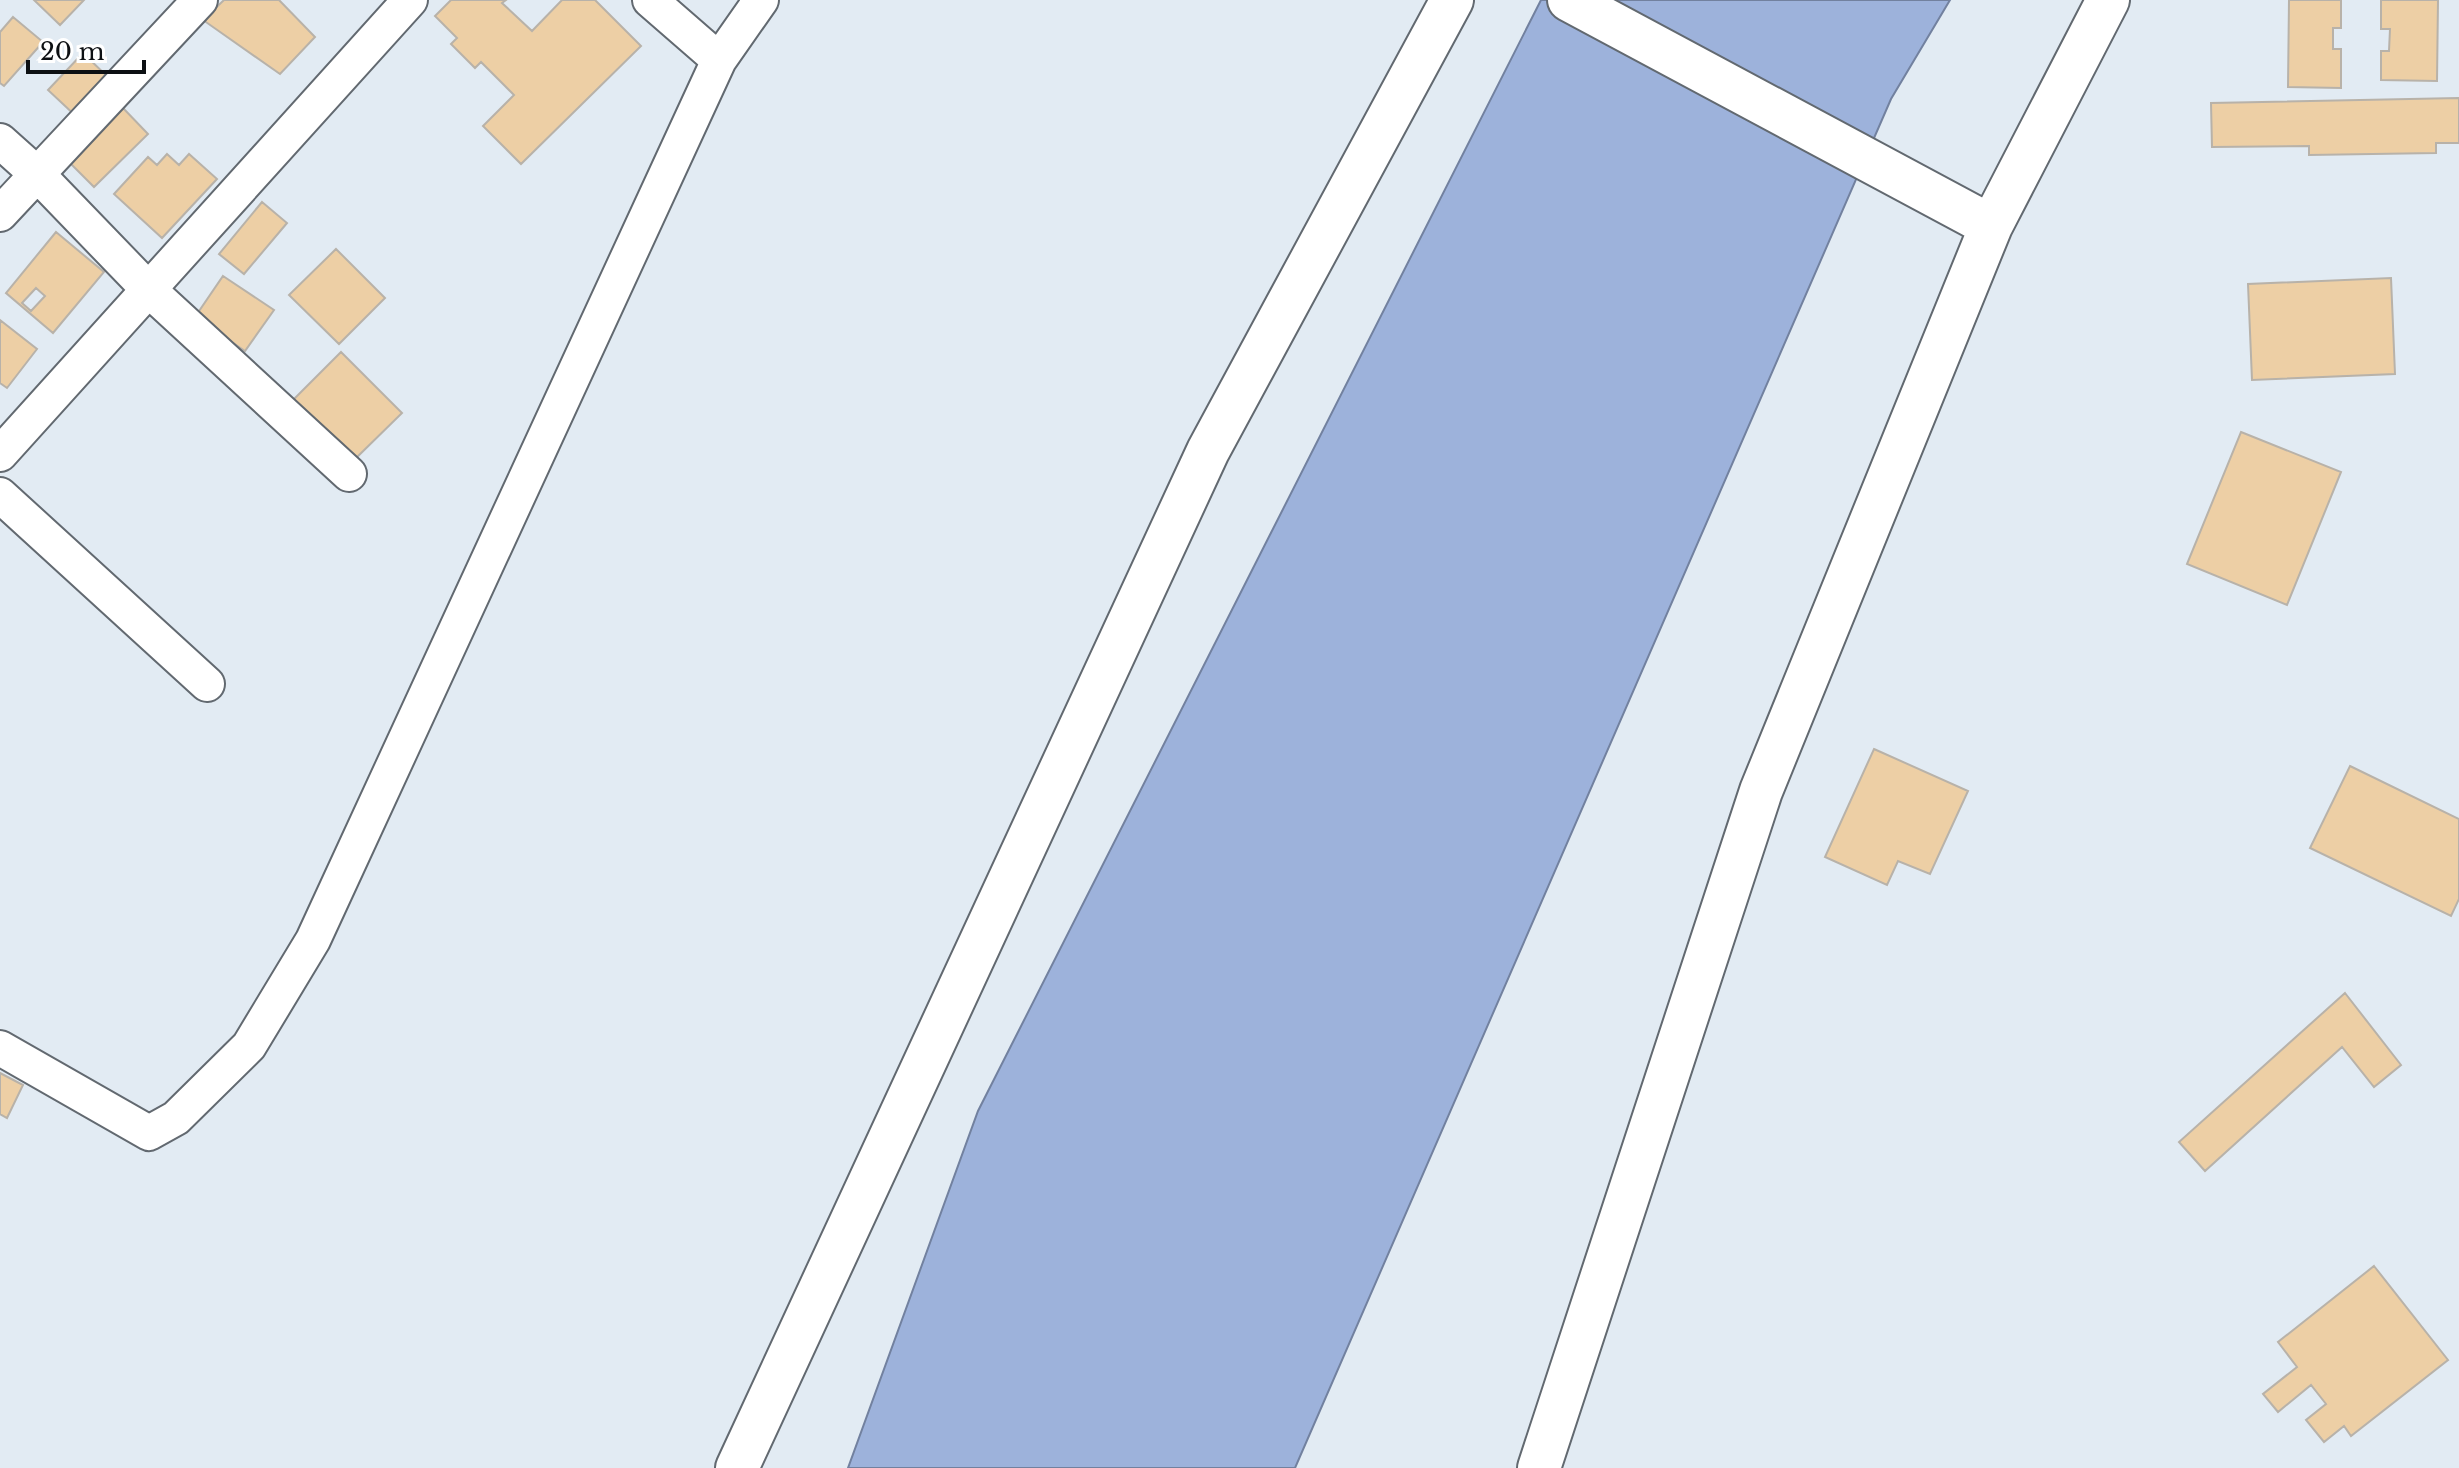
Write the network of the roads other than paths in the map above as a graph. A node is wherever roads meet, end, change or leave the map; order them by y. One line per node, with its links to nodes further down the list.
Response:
1 (200, 0): 10 (street)
2 (410, 0): 13 (street)
3 (650, 0): 8 (street)
4 (761, 0): 8 (street)
5 (1452, 0): 19 (street)
6 (1569, 0): 12 (street)
7 (2108, 0): 12 (street)
8 (719, 60): 18 (street)
9 (0, 141): 10 (street)
10 (38, 175): 11 (street); 13 (street)
11 (0, 214)
12 (1991, 226): 20 (street)
13 (149, 290): 14 (street); 15 (street)
14 (0, 454)
15 (349, 474)
16 (0, 495): 17 (street)
17 (207, 684)
18 (0, 1048)
19 (737, 1468)
20 (1539, 1468)

